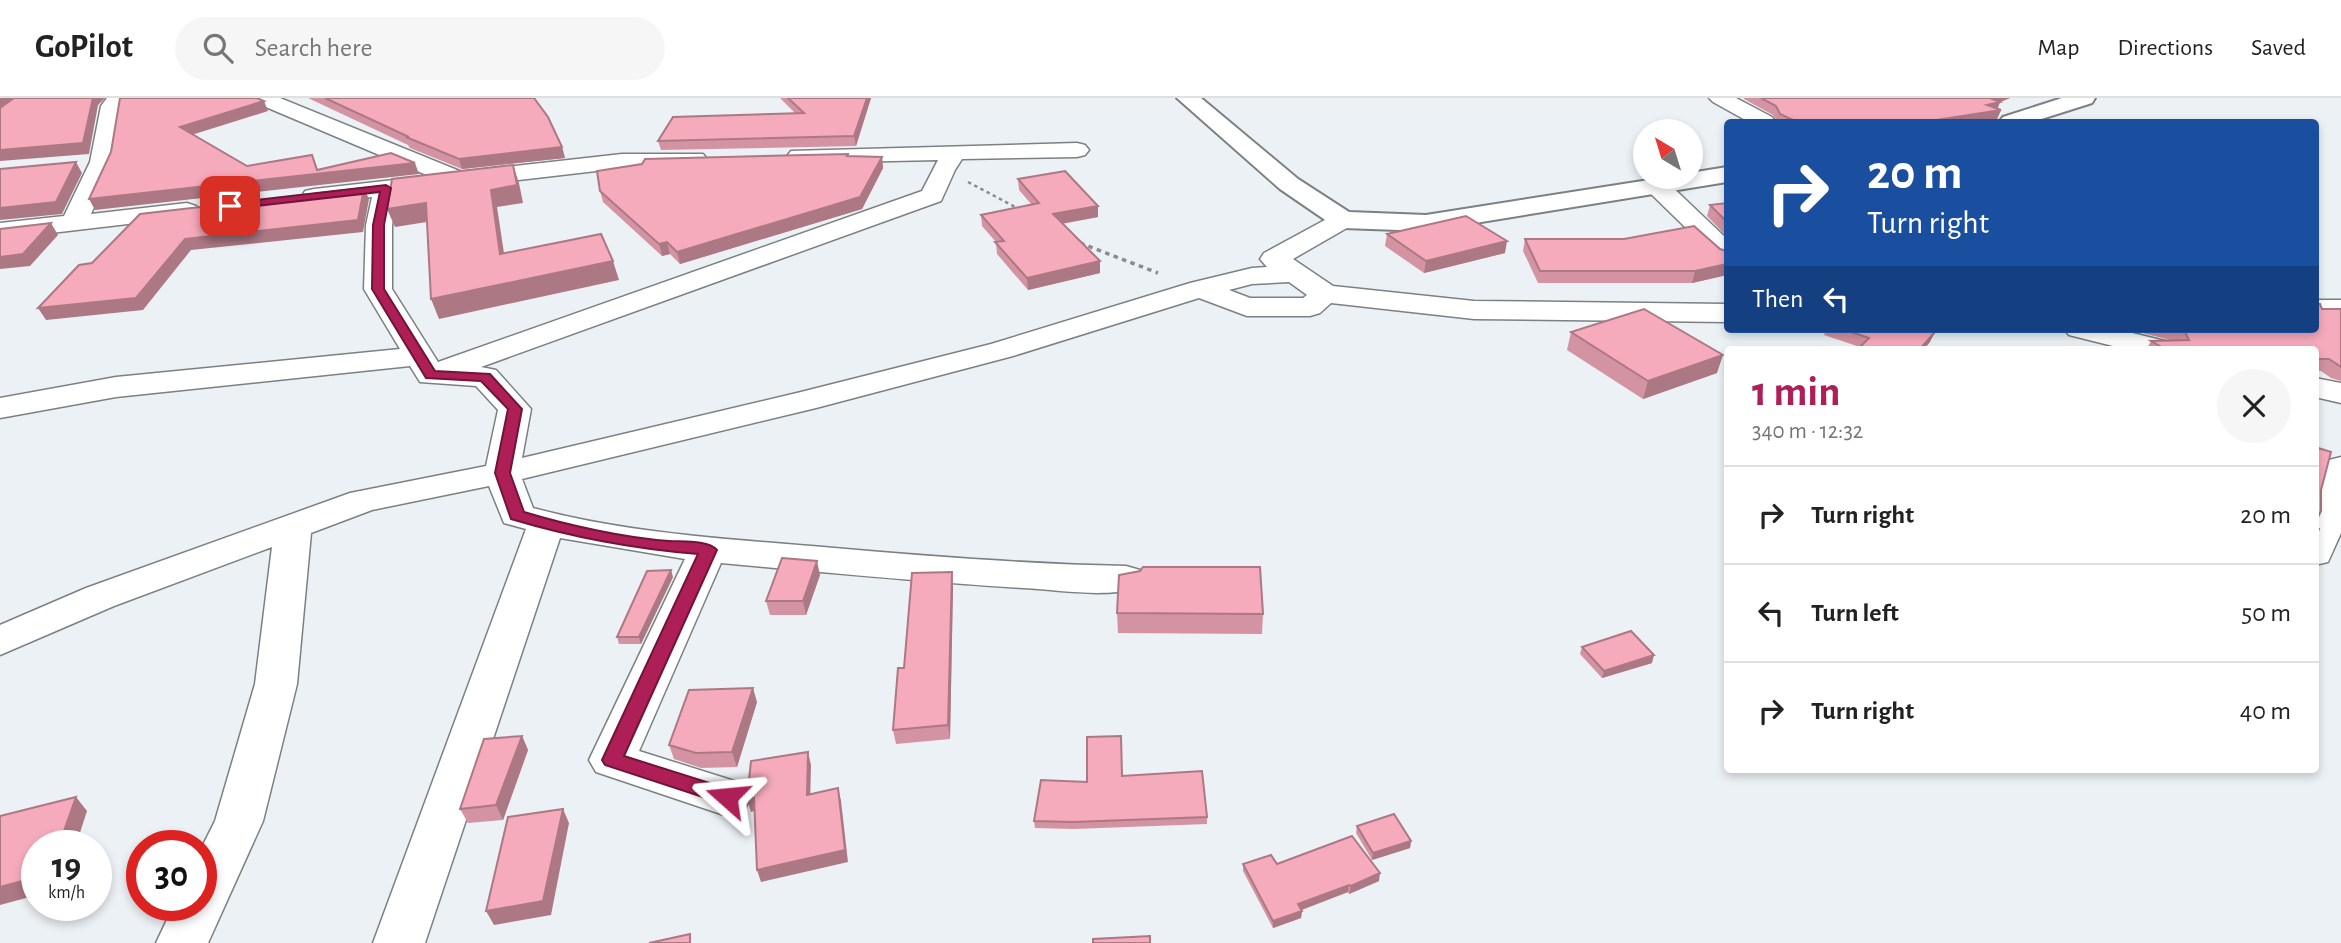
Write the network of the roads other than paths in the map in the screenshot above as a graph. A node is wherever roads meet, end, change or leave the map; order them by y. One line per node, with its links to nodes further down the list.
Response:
1 (118, 98): 12 (street)
2 (261, 98): 16 (street)
3 (1188, 98): 22 (main road)
4 (1720, 98): 6 (street)
5 (2084, 98): 7 (main road)
6 (1758, 119)
7 (2020, 119)
8 (1077, 150): 11 (street)
9 (775, 157): 11 (street)
10 (720, 159): 16 (street)
11 (950, 161): 34 (street)
12 (102, 162): 13 (street); 23 (street)
13 (75, 164)
14 (1724, 175): 15 (main road)
15 (1703, 179)
16 (460, 180): 17 (street)
17 (386, 188): 20 (street); 34 (street)
18 (1638, 189): 22 (main road)
19 (1660, 189): 25 (street)
20 (291, 199)
21 (209, 208): 23 (street)
22 (1343, 220): 26 (street)
23 (74, 223): 24 (street)
24 (0, 231)
25 (1724, 250)
26 (1294, 273): 27 (street); 28 (street)
27 (1199, 289): 28 (street); 38 (street)
28 (1325, 295): 31 (street)
29 (2319, 309): 30 (street)
30 (2341, 309)
31 (1724, 313)
32 (2096, 333): 33 (street)
33 (2149, 346)
34 (425, 366): 37 (street); 38 (street)
35 (2319, 388): 36 (street)
36 (2341, 393)
37 (0, 408)
38 (502, 473): 40 (street); 41 (street)
39 (2341, 479): 42 (street)
40 (546, 524): 43 (street); 50 (street)
41 (293, 527): 45 (street); 47 (street)
42 (2319, 542)
43 (708, 550): 44 (street); 46 (street)
44 (1126, 579)
45 (0, 641)
46 (727, 797)
47 (217, 868)
48 (192, 921): 49 (street)
49 (182, 943)
50 (399, 943)

